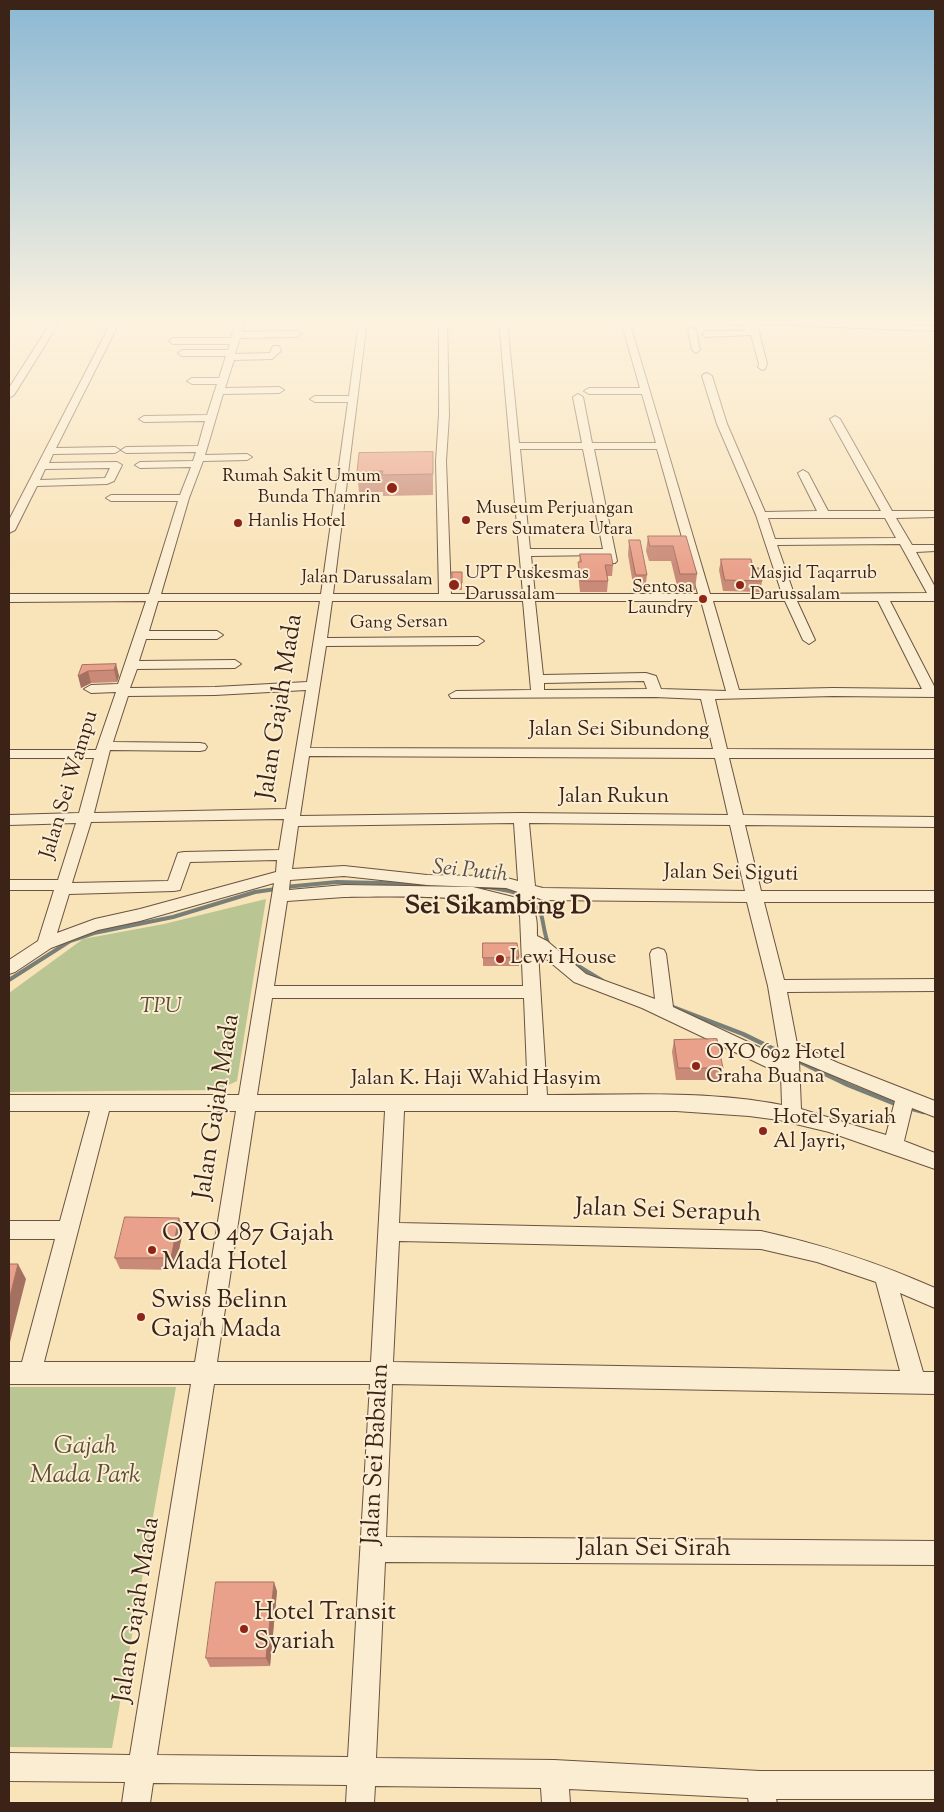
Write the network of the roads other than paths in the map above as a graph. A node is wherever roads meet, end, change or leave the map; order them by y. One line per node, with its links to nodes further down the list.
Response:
1 (74, 406): 15 (street)
2 (215, 406): 9 (street, Jalan Sei Wampu)
3 (352, 406): 37 (street, Jalan Gajah Mada)
4 (444, 406): 45 (street)
5 (512, 406): 13 (street)
6 (580, 406): 12 (street)
7 (649, 406): 14 (street)
8 (717, 406): 28 (street)
9 (212, 418): 10 (street); 16 (street, Jalan Sei Wampu)
10 (144, 419)
11 (834, 419): 26 (street)
12 (589, 445): 13 (street); 14 (street); 33 (street)
13 (516, 446): 33 (street)
14 (662, 446): 38 (street)
15 (51, 451): 16 (street); 19 (street)
16 (199, 457): 17 (street); 18 (street); 24 (street, Jalan Sei Wampu)
17 (247, 457)
18 (140, 465)
19 (42, 466): 21 (street); 21 (street)
20 (803, 473): 25 (street)
21 (31, 487): 22 (street); 29 (street)
22 (99, 491)
23 (111, 498): 24 (street)
24 (184, 498): 36 (street, Jalan Sei Wampu)
25 (823, 514): 26 (street); 28 (street)
26 (888, 514): 27 (street); 31 (street)
27 (935, 514)
28 (761, 515): 30 (street)
29 (9, 530)
30 (769, 542): 31 (street); 39 (street)
31 (905, 545): 32 (street); 41 (street)
32 (935, 548)
33 (524, 552): 43 (street)
34 (615, 584): 44 (street)
35 (81, 588): 36 (street)
36 (155, 591): 37 (street, Jalan Darussalam); 42 (street, Jalan Darussalam); 46 (street, Jalan Sei Wampu)
37 (327, 597): 45 (street, Jalan Darussalam); 50 (street, Jalan Gajah Mada)
38 (705, 597): 39 (street, Jalan Darussalam); 44 (street, Jalan Darussalam); 62 (street)
39 (789, 597): 40 (street, Jalan Darussalam); 48 (street)
40 (882, 597): 41 (street, Jalan Darussalam); 59 (street)
41 (935, 597)
42 (9, 598)
43 (528, 598): 44 (street, Jalan Darussalam); 45 (street, Jalan Darussalam); 53 (street)
44 (618, 598)
45 (444, 599)
46 (140, 635): 47 (street); 51 (street, Jalan Sei Wampu)
47 (217, 635)
48 (809, 640)
49 (478, 641): 50 (street, Gang Sersan)
50 (320, 642): 54 (street, Jalan Gajah Mada)
51 (131, 664): 52 (street); 56 (street, Jalan Sei Wampu)
52 (235, 664)
53 (538, 679): 57 (street); 58 (street)
54 (312, 686): 56 (street); 65 (street, Jalan Gajah Mada)
55 (91, 689): 56 (street)
56 (123, 690): 64 (street, Jalan Sei Wampu)
57 (538, 693): 58 (street); 60 (street)
58 (655, 693): 61 (street)
59 (933, 693): 62 (street)
60 (456, 695)
61 (707, 695): 62 (street); 66 (street)
62 (734, 695)
63 (200, 747): 64 (street)
64 (103, 750): 67 (street); 69 (street, Jalan Sei Wampu)
65 (303, 752): 66 (street, Jalan Sei Sibundong); 70 (street, Jalan Gajah Mada)
66 (721, 753): 68 (street, Jalan Sei Sibundong); 73 (street)
67 (9, 754)
68 (935, 754)
69 (85, 818): 70 (street, Jalan Rukun); 72 (street, Jalan Rukun); 78 (street, Jalan Sei Wampu)
70 (292, 818): 71 (street, Jalan Rukun); 75 (street, Jalan Gajah Mada)
71 (521, 818): 73 (street, Jalan Rukun); 79 (street)
72 (9, 820)
73 (737, 820): 74 (street, Jalan Rukun); 80 (street)
74 (935, 822)
75 (286, 855): 77 (street, Jalan Gajah Mada); 78 (street)
76 (9, 885): 78 (street)
77 (282, 885): 79 (street, Jalan Sei Siguti); 83 (street, Jalan Sei Siguti); 89 (street, Jalan Gajah Mada)
78 (62, 887): 83 (street, Jalan Sei Wampu)
79 (523, 896): 80 (street, Jalan Sei Siguti); 82 (street)
80 (754, 896): 81 (street, Jalan Sei Siguti); 88 (street)
81 (935, 896)
82 (530, 940): 90 (street); 91 (street)
83 (45, 944): 85 (street)
84 (658, 954): 91 (street)
85 (16, 956): 86 (street)
86 (9, 968)
87 (935, 985): 88 (street)
88 (777, 986): 92 (street)
89 (265, 992): 90 (street); 98 (street, Jalan Gajah Mada)
90 (531, 992): 97 (street)
91 (664, 1006): 92 (street)
92 (789, 1058): 95 (street); 100 (street)
93 (9, 1103): 94 (street, Jalan K. Haji Wahid Hasyim)
94 (102, 1103): 98 (street, Jalan K. Haji Wahid Hasyim); 104 (street)
95 (904, 1103): 99 (street); 101 (street)
96 (395, 1104): 97 (street, Jalan K. Haji Wahid Hasyim); 98 (street, Jalan K. Haji Wahid Hasyim); 105 (street, Jalan Sei Babalan)
97 (538, 1104): 100 (street, Jalan K. Haji Wahid Hasyim)
98 (247, 1105): 109 (street, Jalan Gajah Mada)
99 (935, 1109)
100 (792, 1115): 101 (street, Jalan K. Haji Wahid Hasyim)
101 (893, 1145): 102 (street, Jalan K. Haji Wahid Hasyim)
102 (935, 1161)
103 (9, 1230): 104 (street)
104 (68, 1230): 108 (street)
105 (389, 1232): 106 (street, Jalan Sei Serapuh); 110 (street, Jalan Sei Babalan)
106 (885, 1277): 107 (street, Jalan Sei Serapuh); 111 (street)
107 (935, 1298)
108 (19, 1373): 109 (street)
109 (204, 1373): 110 (street); 115 (street, Jalan Gajah Mada)
110 (382, 1373): 111 (street); 112 (street, Jalan Sei Babalan)
111 (925, 1383)
112 (373, 1549): 113 (street, Jalan Sei Sirah); 116 (street, Jalan Sei Babalan)
113 (935, 1553)
114 (9, 1767): 115 (street)
115 (142, 1767): 116 (street); 120 (street, Jalan Gajah Mada)
116 (361, 1771): 117 (street); 121 (street, Jalan Sei Babalan)
117 (554, 1774): 119 (street); 122 (street)
118 (935, 1785): 119 (street)
119 (762, 1794)
120 (136, 1803)
121 (360, 1803)
122 (556, 1803)

